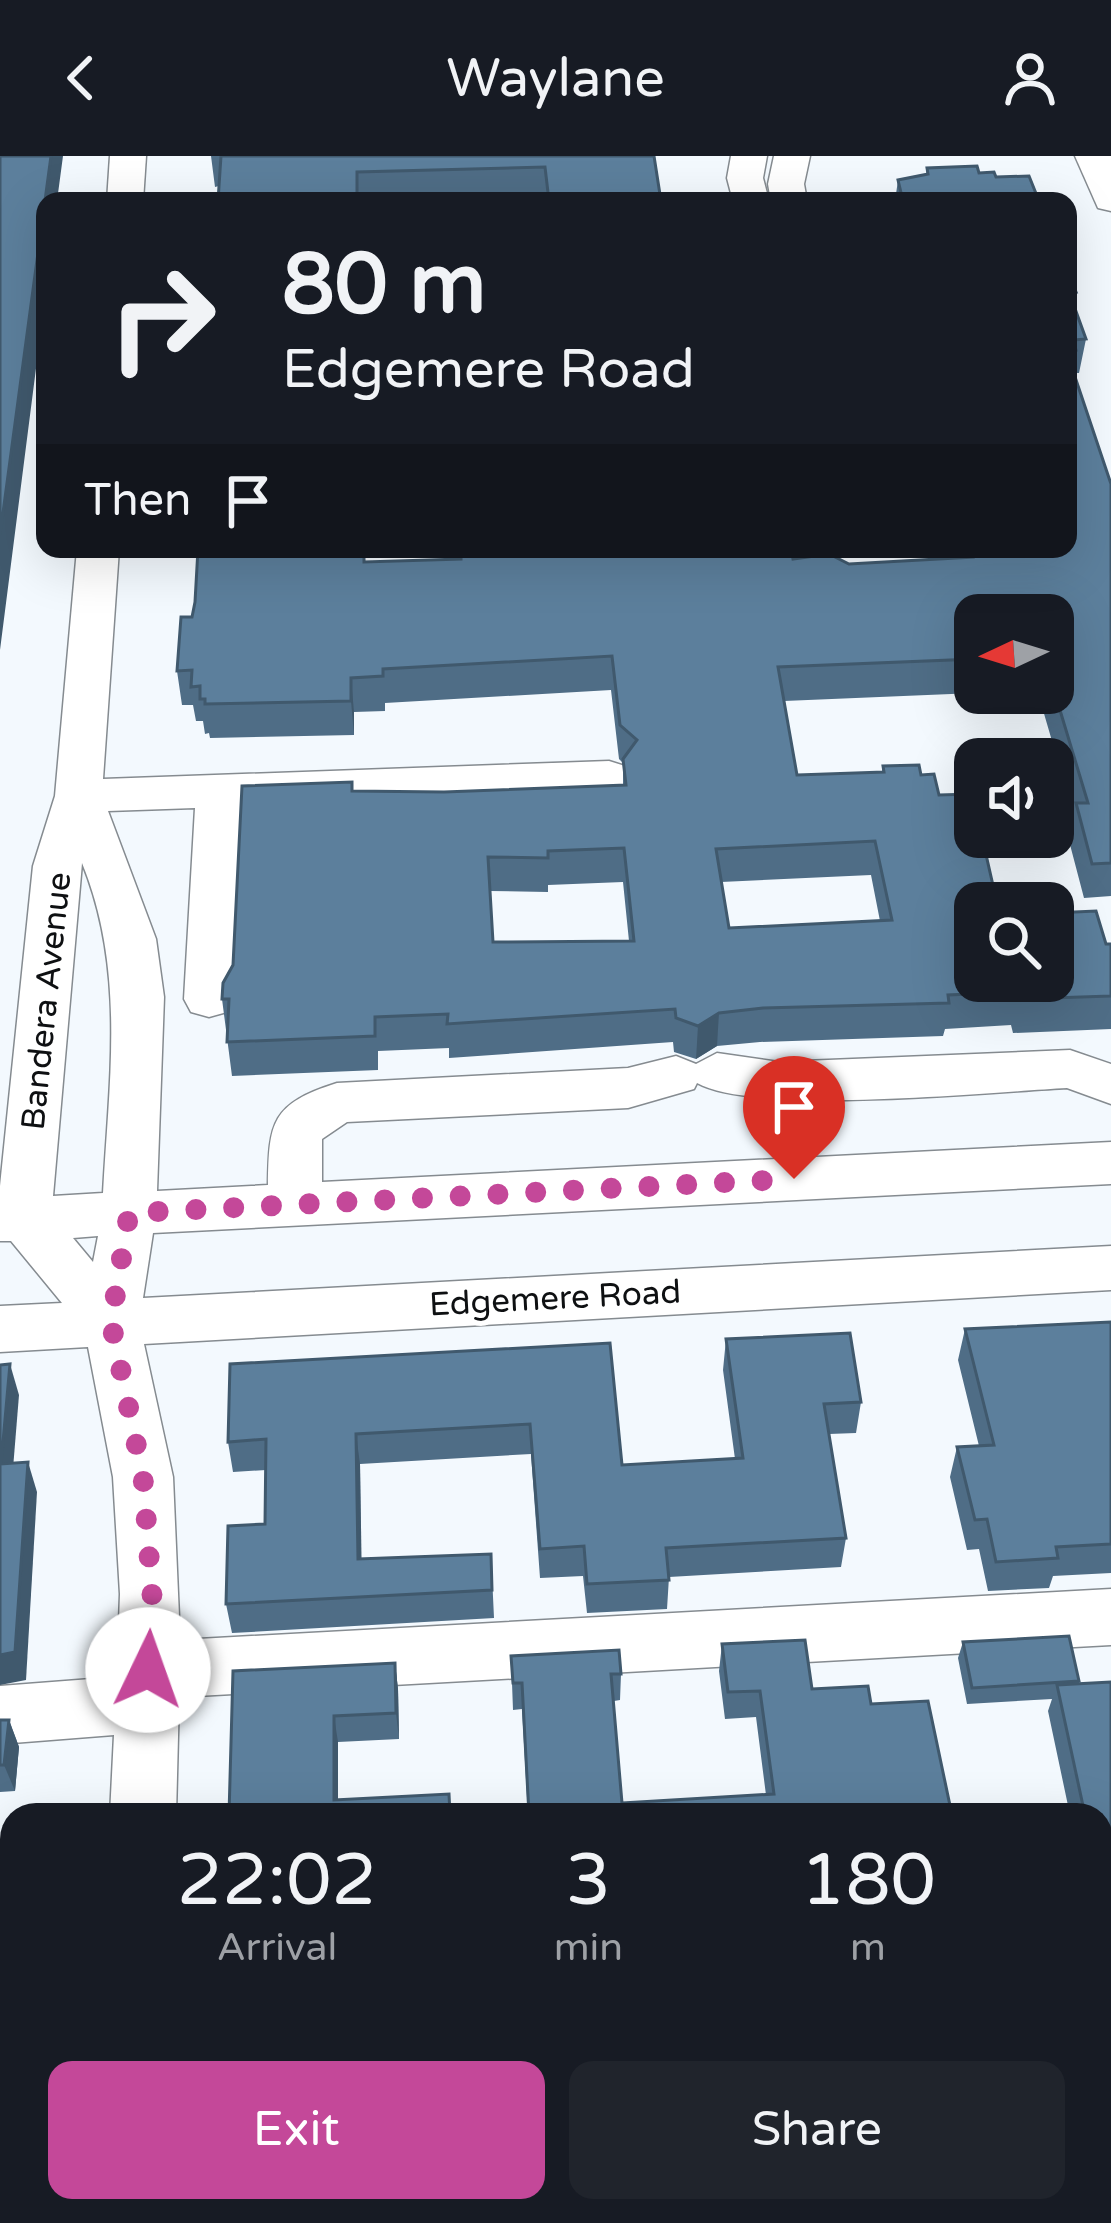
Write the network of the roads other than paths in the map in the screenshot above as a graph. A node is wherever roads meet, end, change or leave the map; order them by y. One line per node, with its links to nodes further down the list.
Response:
1 (128, 156): 5 (street)
2 (749, 156): 6 (street)
3 (792, 156): 7 (street)
4 (1093, 156): 8 (street)
5 (125, 192)
6 (749, 192)
7 (788, 192)
8 (1111, 200)
9 (97, 558): 12 (street, Bandera Avenue)
10 (609, 777): 11 (street)
11 (219, 792): 12 (street); 13 (street)
12 (79, 796): 17 (street, Bandera Avenue); 18 (street, Bandera Avenue)
13 (209, 999)
14 (1111, 1084): 16 (street)
15 (1111, 1163): 16 (street)
16 (295, 1205): 17 (street)
17 (129, 1213): 18 (street); 20 (street, Bandera Avenue)
18 (12, 1219): 20 (street, Bandera Avenue)
19 (1111, 1268): 20 (street, Edgemere Road)
20 (111, 1322): 21 (street, Edgemere Road); 23 (street, Bandera Avenue)
21 (0, 1328)
22 (1111, 1617): 23 (street)
23 (148, 1687): 24 (street); 25 (street, Bandera Avenue)
24 (0, 1714)
25 (143, 1803)

